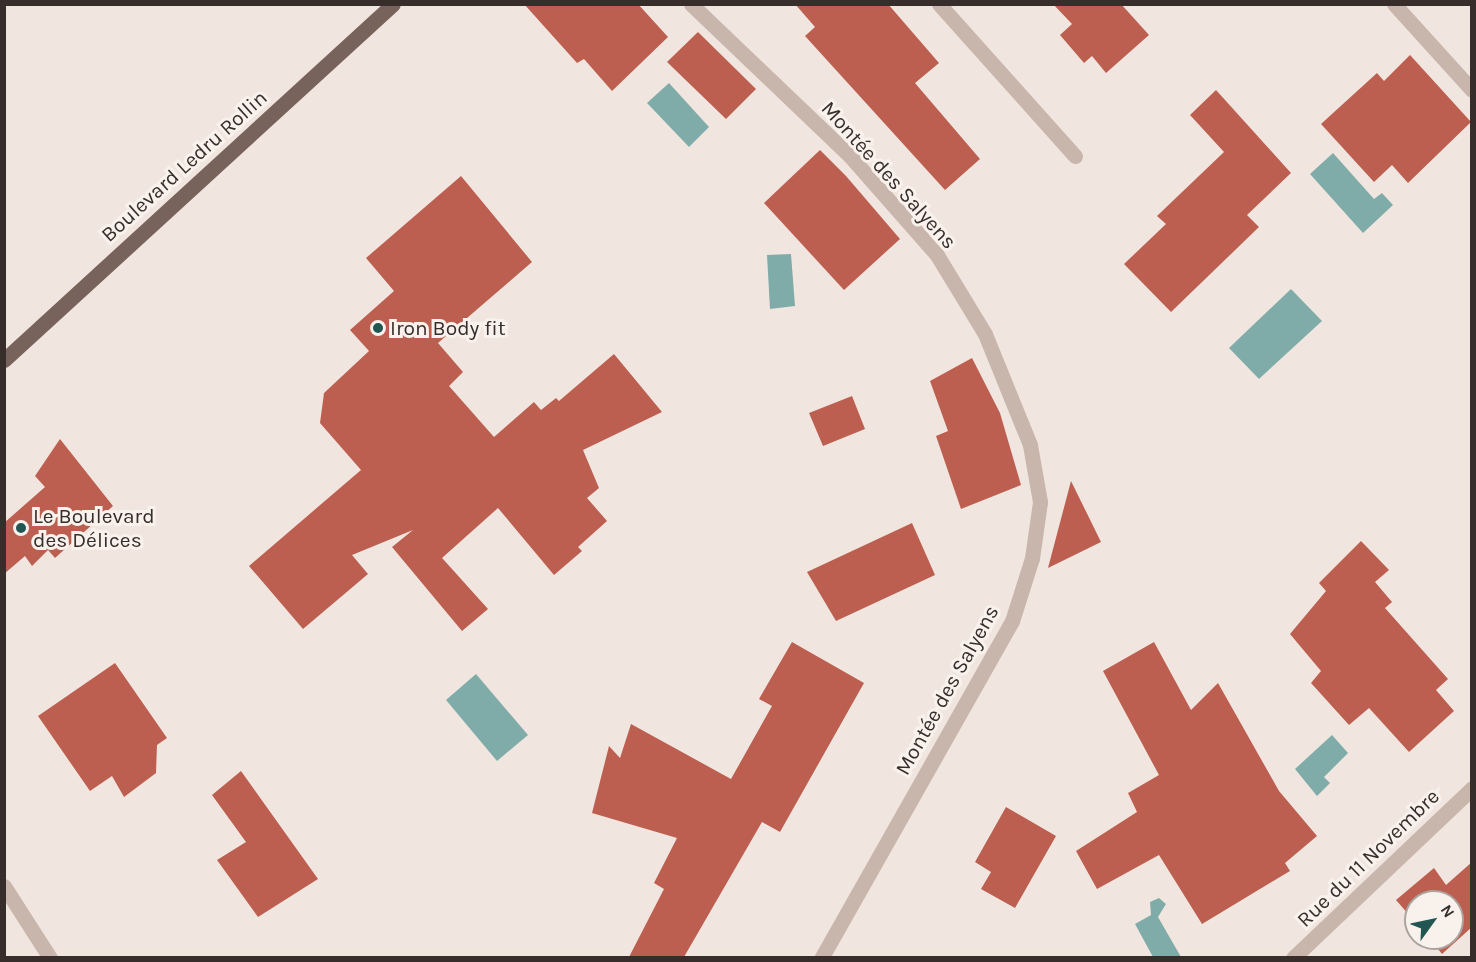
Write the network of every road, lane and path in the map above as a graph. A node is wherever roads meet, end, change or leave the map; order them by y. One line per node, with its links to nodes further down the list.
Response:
1 (393, 4): 7 (main road, Boulevard Ledru Rollin)
2 (691, 4): 11 (street, Montée des Salyens)
3 (939, 4): 6 (street)
4 (1394, 4): 5 (street)
5 (1472, 90)
6 (1075, 156)
7 (4, 360)
8 (1472, 788): 12 (street, Rue du 11 Novembre)
9 (4, 886): 10 (street)
10 (50, 957)
11 (820, 957)
12 (1293, 957)

